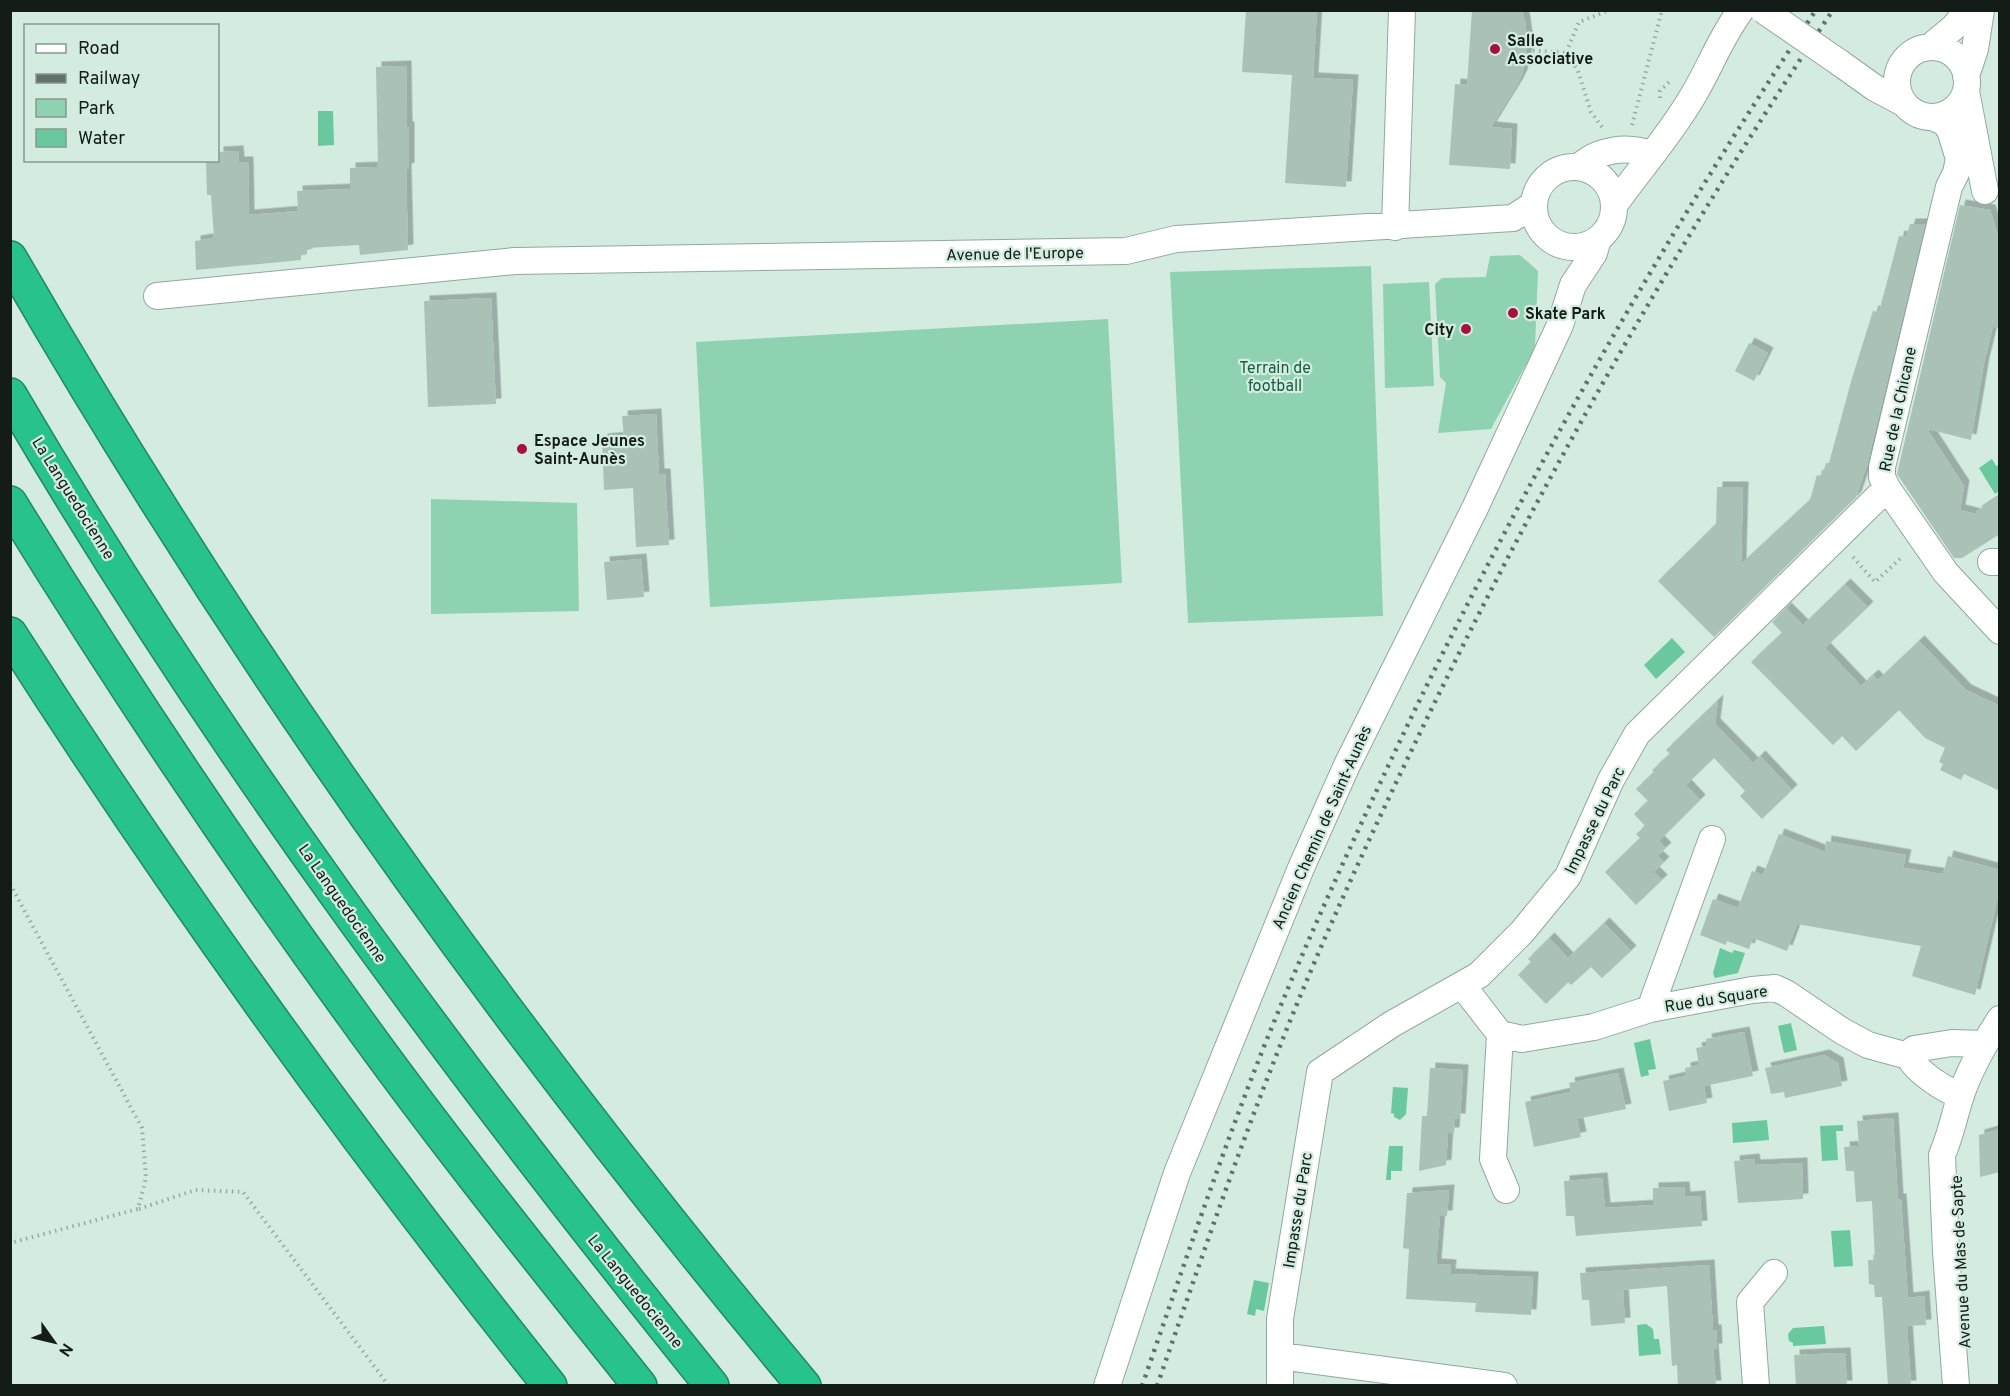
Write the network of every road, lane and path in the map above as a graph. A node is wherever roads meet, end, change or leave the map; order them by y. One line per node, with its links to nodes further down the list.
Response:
1 (1402, 10): 24 (street)
2 (1419, 10): 24 (street)
3 (1610, 10): 11 (path)
4 (1662, 10): 17 (path)
5 (1741, 10): 17 (street)
6 (1763, 10): 13 (street, bridge)
7 (1968, 10): 9 (street)
8 (1981, 10): 14 (street)
9 (1930, 47): 12 (street); 14 (street)
10 (1527, 50): 11 (path)
11 (1566, 53): 17 (path)
12 (1906, 59): 13 (street); 15 (street)
13 (1843, 65): 15 (street)
14 (1966, 83): 16 (street); 21 (street)
15 (1905, 104): 16 (street)
16 (1932, 117): 20 (street, Rue de la Chicane)
17 (1634, 156): 18 (street); 19 (street); 22 (street)
18 (1579, 167): 19 (street); 23 (street)
19 (1603, 179): 22 (street)
20 (1949, 188): 21 (street); 31 (street, Rue de la Chicane)
21 (1996, 191)
22 (1615, 204): 25 (street)
23 (1524, 211): 24 (street, Avenue de l'Europe); 26 (street)
24 (1402, 226): 29 (street, Avenue de l'Europe)
25 (1598, 239): 26 (street); 28 (street, Ancien Chemin de Saint-Aunès)
26 (1555, 242): 28 (street)
27 (10, 258): 56 (highway)
28 (1573, 285): 57 (street, Ancien Chemin de Saint-Aunès)
29 (157, 296)
30 (10, 395): 55 (highway, La Languedocienne)
31 (1887, 488): 35 (street, Rue de la Chicane); 39 (street, Impasse du Parc)
32 (10, 503): 54 (highway)
33 (1848, 552): 34 (path)
34 (1908, 552)
35 (2000, 631)
36 (10, 634): 53 (highway)
37 (1712, 839): 40 (street, Rue du Square)
38 (10, 884): 48 (path)
39 (1462, 985): 42 (street); 51 (street, Impasse du Parc)
40 (1650, 1009): 42 (street, Rue du Square); 44 (street, Rue du Square)
41 (2000, 1019): 43 (street, Avenue du Mas de Sapte)
42 (1500, 1034): 47 (street)
43 (1984, 1044): 44 (street); 45 (street, Avenue du Mas de Sapte)
44 (1908, 1056): 45 (street)
45 (1960, 1096): 46 (street, Avenue du Mas de Sapte)
46 (1948, 1141): 61 (street, Avenue du Mas de Sapte); 62 (street, Avenue du Mas de Sapte)
47 (1506, 1190)
48 (138, 1209): 49 (path); 52 (path)
49 (10, 1243)
50 (1774, 1273): 60 (street)
51 (1280, 1356): 58 (street, Impasse du Parc); 59 (street)
52 (389, 1386)
53 (550, 1386)
54 (640, 1386)
55 (712, 1386)
56 (804, 1386)
57 (1107, 1386)
58 (1280, 1386)
59 (1504, 1386)
60 (1755, 1386)
61 (1956, 1386)
62 (1967, 1386)

